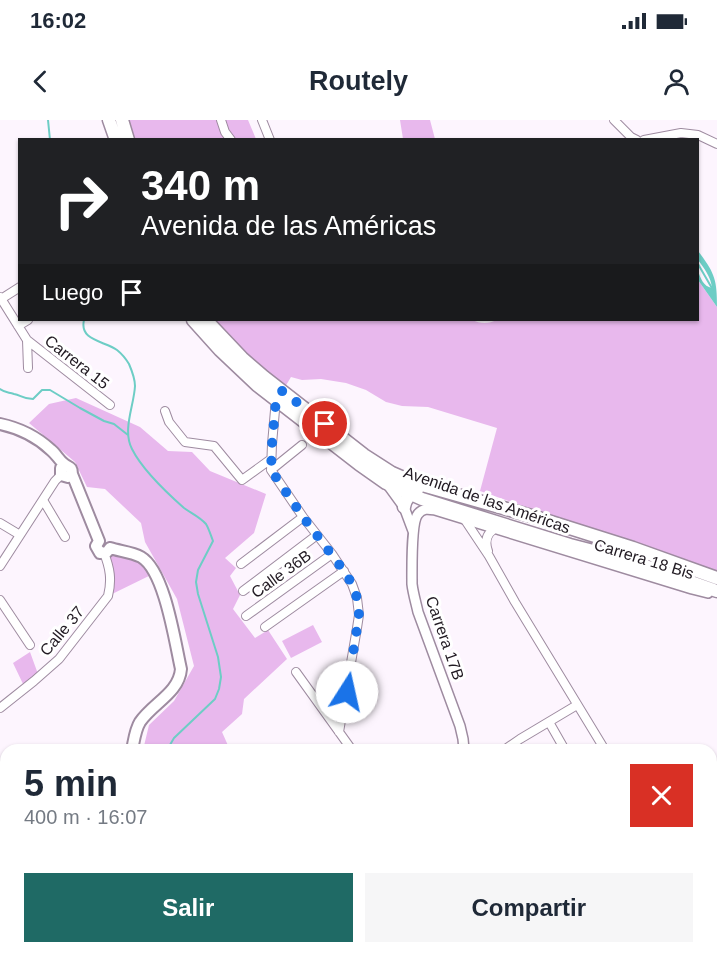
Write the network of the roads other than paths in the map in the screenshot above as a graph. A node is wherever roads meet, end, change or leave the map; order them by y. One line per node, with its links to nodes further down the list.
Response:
1 (109, 120): 6 (main road)
2 (122, 120): 7 (main road)
3 (220, 120): 8 (street)
4 (262, 120): 9 (street)
5 (614, 120): 10 (street)
6 (115, 138)
7 (127, 138)
8 (230, 138)
9 (269, 138)
10 (633, 138)
11 (655, 138): 12 (street)
12 (717, 144)
13 (18, 288): 14 (street)
14 (0, 298): 18 (street, Carrera 15)
15 (26, 321): 18 (street)
16 (194, 321): 21 (main road, Avenida de las Américas)
17 (207, 321): 21 (main road, Avenida de las Américas)
18 (18, 326): 19 (street, Carrera 15)
19 (27, 340): 20 (street, Carrera 15); 22 (street, Carrera 15)
20 (28, 369)
21 (279, 396): 26 (street); 29 (main road, Avenida de las Américas); 31 (main road, Avenida de las Américas)
22 (110, 405)
23 (165, 411): 26 (street)
24 (0, 424): 28 (main road)
25 (302, 445): 27 (street)
26 (271, 459): 27 (street)
27 (271, 470): 35 (street)
28 (66, 471): 32 (street); 44 (main road)
29 (386, 483): 30 (main road, Avenida de las Américas); 33 (street, Carrera 17B)
30 (411, 494): 31 (main road); 33 (main road); 34 (main road, Avenida de las Américas)
31 (460, 496): 40 (main road, Avenida de las Américas)
32 (42, 500): 41 (street); 43 (street)
33 (404, 507): 39 (street, Carrera 17B)
34 (456, 510): 36 (street); 38 (main road, Avenida de las Américas)
35 (303, 517): 42 (street); 47 (street)
36 (465, 520): 38 (street); 39 (street, Carrera 17B); 46 (street)
37 (0, 523): 41 (street)
38 (500, 527): 40 (main road); 46 (street); 52 (main road, Avenida de las Américas)
39 (413, 533): 64 (street, Carrera 17B)
40 (585, 533): 50 (main road, Avenida de las Américas)
41 (20, 535): 48 (street)
42 (316, 535): 45 (street); 51 (street)
43 (65, 537)
44 (107, 551): 59 (street, Calle 37); 62 (main road)
45 (332, 554): 49 (street); 54 (street, Calle 36B)
46 (489, 556): 58 (street)
47 (242, 564)
48 (0, 566)
49 (344, 571): 55 (street); 61 (street)
50 (717, 578)
51 (243, 591)
52 (717, 593)
53 (0, 600): 56 (street)
54 (246, 616)
55 (265, 627)
56 (30, 645)
57 (296, 672): 61 (street)
58 (577, 705): 60 (street); 67 (street)
59 (0, 708)
60 (549, 722): 65 (street); 66 (street)
61 (339, 732): 63 (street)
62 (134, 744)
63 (348, 744)
64 (463, 744)
65 (513, 744)
66 (562, 744)
67 (601, 744)

